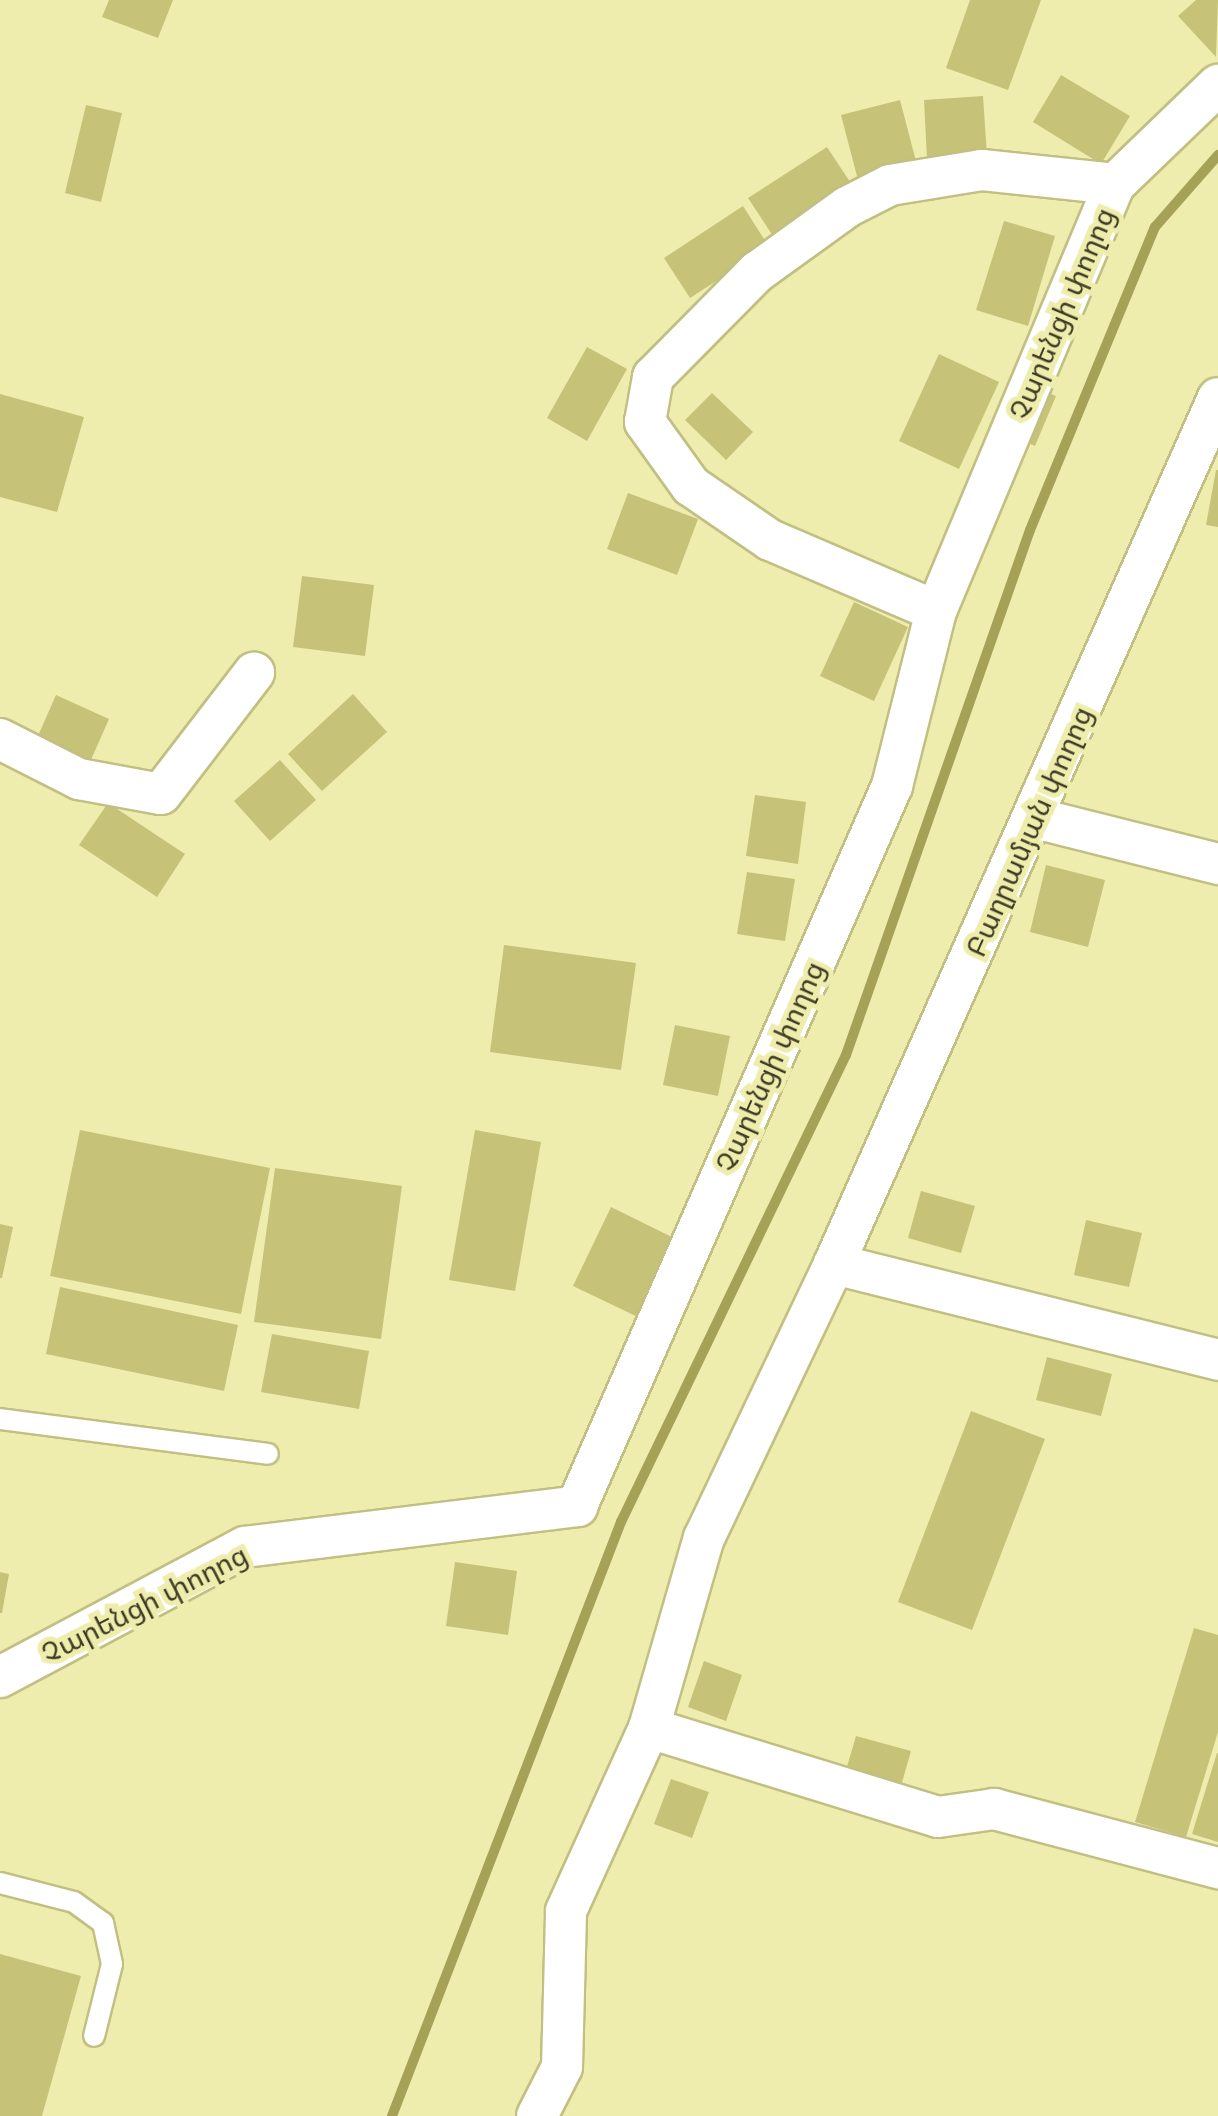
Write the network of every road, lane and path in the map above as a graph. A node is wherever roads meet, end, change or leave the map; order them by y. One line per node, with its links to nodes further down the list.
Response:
1 (1218, 86): 2 (street, Չարենցի փողոց)
2 (1115, 184): 4 (street, Չարենցի փողոց); 4 (street)
3 (1216, 404): 7 (street, Բաղրամյան փողոց)
4 (936, 611): 13 (street, Չարենցի փողոց)
5 (254, 673): 6 (street)
6 (0, 739)
7 (1035, 818): 8 (street); 9 (street, Բաղրամյան փողոց)
8 (1218, 864)
9 (834, 1264): 10 (street); 14 (street, Բաղրամյան փողոց)
10 (1218, 1360)
11 (0, 1418): 12 (lane)
12 (268, 1454)
13 (0, 1677)
14 (649, 1728): 15 (street); 18 (street, Բաղրամյան փողոց)
15 (1218, 1868)
16 (0, 1883): 17 (lane)
17 (94, 2036)
18 (537, 2116)

